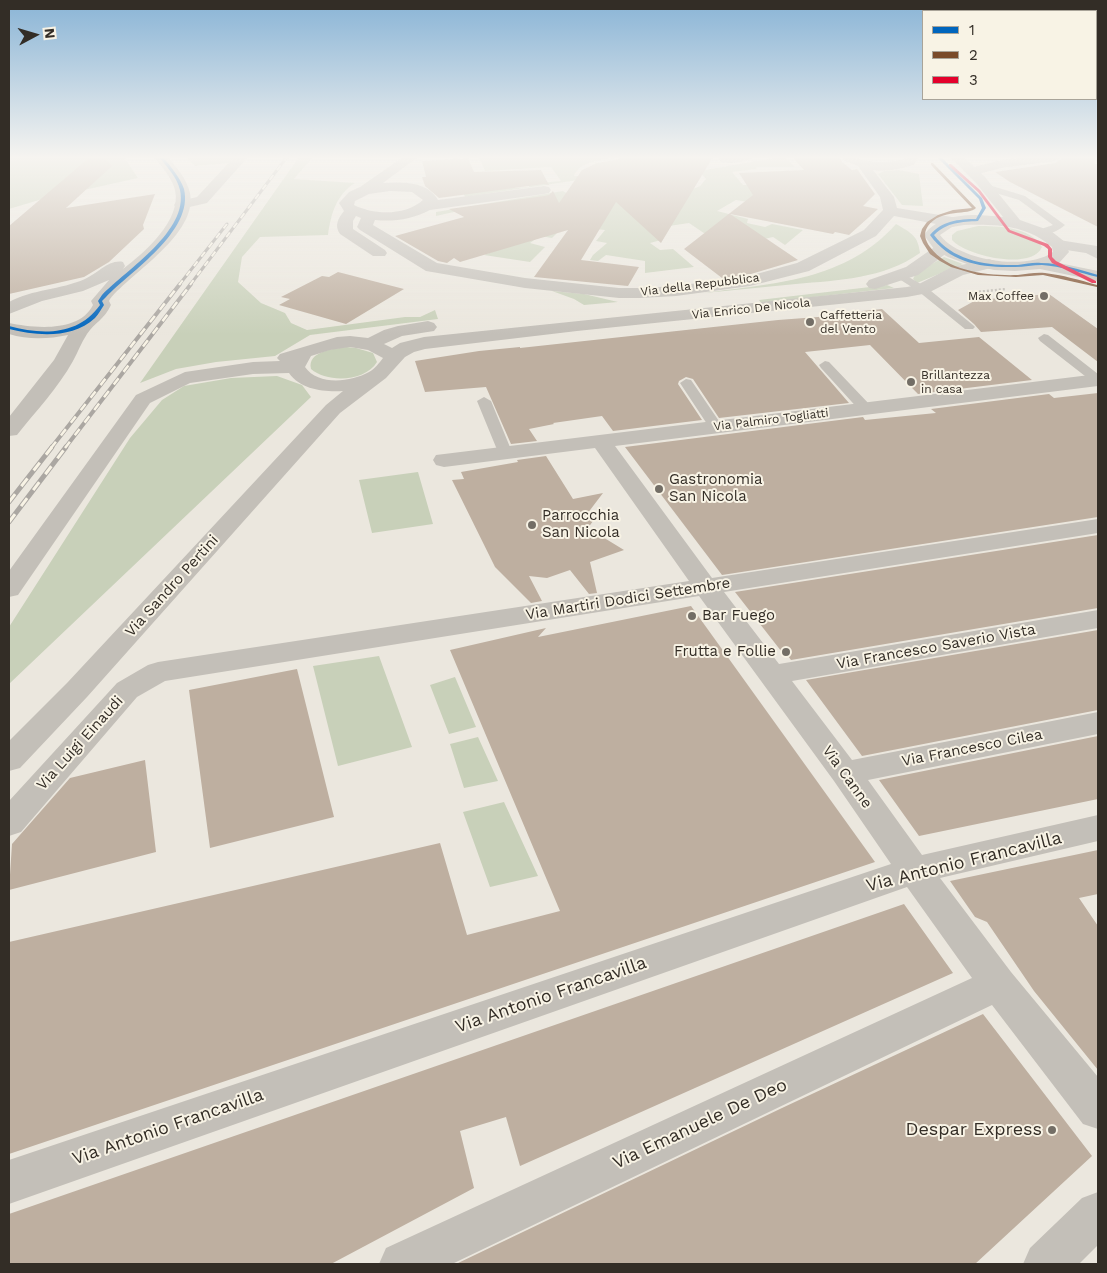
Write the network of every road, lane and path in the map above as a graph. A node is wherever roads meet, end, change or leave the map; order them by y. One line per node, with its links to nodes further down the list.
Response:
1 (177, 216): 28 (street)
2 (348, 216): 31 (street)
3 (369, 216): 23 (street, Via della Repubblica)
4 (886, 216): 26 (street, Via della Repubblica)
5 (903, 216): 14 (street)
6 (921, 216): 11 (street)
7 (980, 216): 10 (street)
8 (1010, 216): 12 (street)
9 (1048, 216): 15 (lane)
10 (977, 220): 11 (street); 12 (street)
11 (952, 222): 14 (street)
12 (1016, 224): 15 (street)
13 (155, 225): 27 (street)
14 (934, 231): 16 (street)
15 (1040, 232): 17 (street)
16 (942, 249): 19 (street); 22 (street, Via Enrico De Nicola)
17 (1059, 250): 18 (street); 20 (street); 21 (street)
18 (1098, 254)
19 (989, 264): 20 (street); 25 (street, Via Enrico De Nicola)
20 (1040, 264): 21 (street)
21 (1098, 274)
22 (900, 275): 25 (lane); 29 (street, Via Enrico De Nicola)
23 (525, 283): 26 (street, Via della Repubblica); 31 (street, Via della Repubblica)
24 (1010, 289): 25 (path)
25 (926, 292): 31 (street, Via Enrico De Nicola); 33 (lane)
26 (619, 293): 29 (street)
27 (57, 294): 28 (street); 30 (street)
28 (100, 302): 32 (street)
29 (643, 307): 31 (street, Via Enrico De Nicola)
30 (9, 309)
31 (568, 314): 37 (street, Via Enrico De Nicola); 41 (street, Via Enrico De Nicola)
32 (86, 322): 35 (street); 39 (street)
33 (968, 327)
34 (9, 328): 35 (street)
35 (42, 333): 39 (street)
36 (1044, 338): 42 (lane)
37 (371, 345): 38 (street); 41 (street)
38 (300, 360): 44 (street); 54 (street)
39 (63, 361): 48 (street)
40 (825, 365): 46 (lane)
41 (380, 372): 44 (street, Via Sandro Pertini)
42 (1098, 380): 46 (street, Via Palmiro Togliatti)
43 (686, 383): 47 (lane)
44 (332, 397): 59 (street, Via Sandro Pertini)
45 (484, 400): 50 (lane)
46 (866, 408): 47 (street, Via Palmiro Togliatti)
47 (716, 427): 49 (street, Via Palmiro Togliatti)
48 (9, 430)
49 (601, 441): 50 (street, Via Palmiro Togliatti); 53 (street, Via Canne)
50 (505, 452): 51 (street, Via Palmiro Togliatti)
51 (444, 460)
52 (1098, 526): 53 (street, Via Martiri Dodici Settembre)
53 (706, 587): 56 (street, Via Martiri Dodici Settembre); 57 (street, Via Canne)
54 (9, 589)
55 (1098, 619): 57 (street, Via Francesco Saverio Vista)
56 (158, 672): 61 (street, Via Luigi Einaudi)
57 (774, 675): 60 (street, Via Canne)
58 (1098, 724): 60 (street, Via Francesco Cilea)
59 (9, 760)
60 (845, 773): 63 (street, Via Canne)
61 (9, 823)
62 (1098, 828): 63 (street, Via Antonio Francavilla)
63 (914, 870): 64 (street, Via Canne); 66 (street, Via Antonio Francavilla)
64 (998, 984): 65 (street, Via Canne); 68 (street, Via Emanuele De Deo)
65 (1098, 1109)
66 (9, 1182)
67 (1098, 1214): 69 (street)
68 (402, 1264)
69 (1046, 1264)

